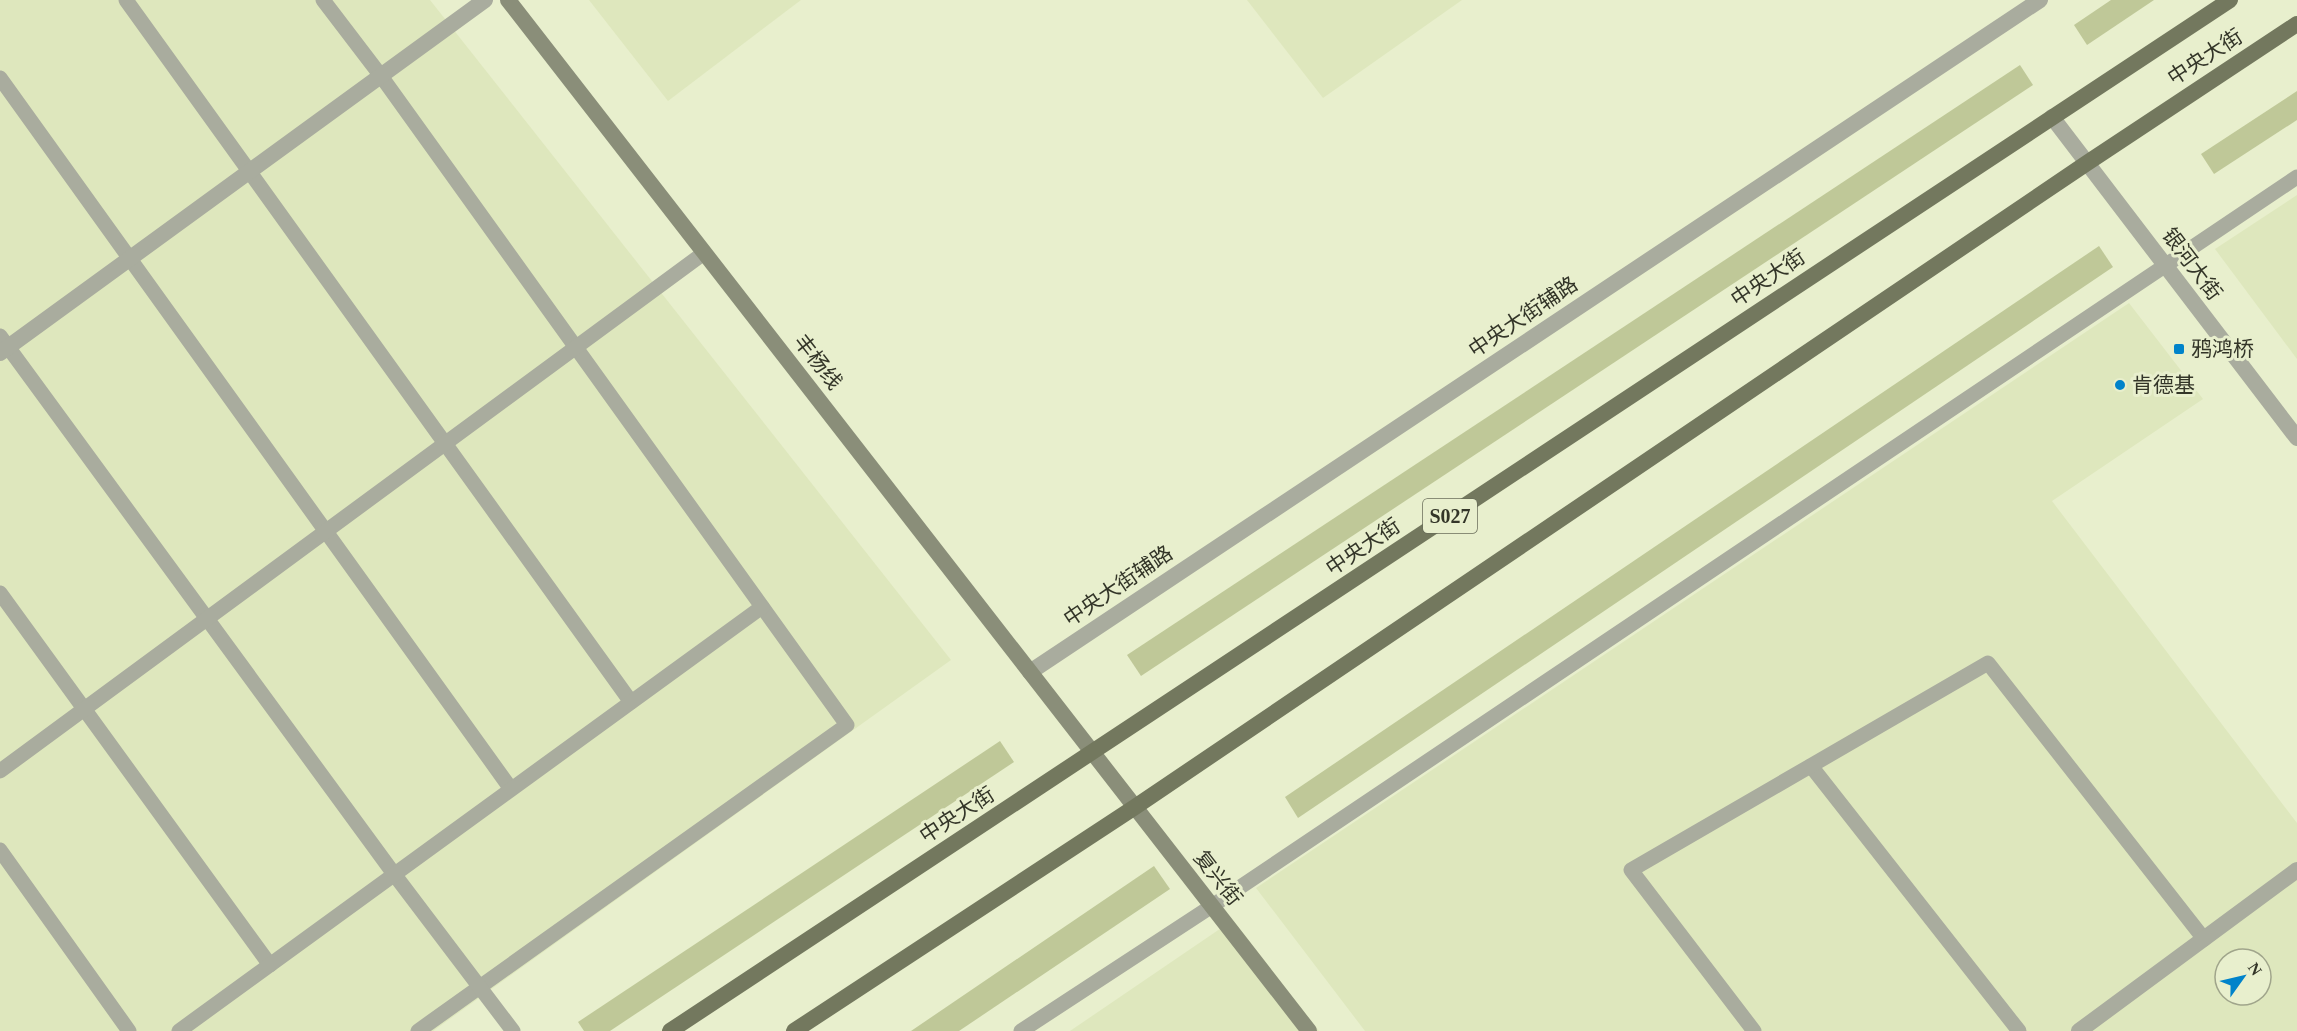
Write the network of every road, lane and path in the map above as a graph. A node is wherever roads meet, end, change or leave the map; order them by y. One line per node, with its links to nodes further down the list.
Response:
1 (126, 0): 12 (lane)
2 (323, 0): 8 (lane)
3 (485, 0): 8 (street)
4 (508, 0): 14 (main road, 丰杨线)
5 (2040, 0): 25 (street, 中央大街辅路)
6 (2230, 0): 10 (main road, 中央大街 / S027)
7 (2297, 24): 11 (main road, 中央大街)
8 (381, 76): 12 (street); 18 (lane)
9 (0, 78): 15 (lane)
10 (2052, 117): 11 (street, 银河大街); 28 (main road, 中央大街 / S027)
11 (2087, 163): 16 (street, 银河大街); 32 (main road, 中央大街)
12 (250, 172): 15 (street); 20 (lane)
13 (2297, 177): 16 (lane)
14 (704, 252): 18 (lane); 25 (main road, 丰杨线)
15 (130, 259): 17 (street); 21 (lane)
16 (2165, 265): 19 (street, 银河大街); 36 (lane)
17 (3, 345): 24 (lane)
18 (575, 347): 20 (lane); 23 (lane)
19 (2297, 438)
20 (445, 443): 21 (lane); 26 (lane)
21 (326, 531): 24 (lane); 31 (lane)
22 (0, 593): 27 (lane)
23 (762, 607): 26 (lane); 39 (lane)
24 (207, 619): 27 (lane); 35 (lane)
25 (1030, 672): 28 (main road, 丰杨线)
26 (631, 702): 31 (lane)
27 (84, 709): 30 (lane); 38 (lane)
28 (1093, 752): 32 (main road, 复兴街); 44 (main road, 中央大街 / S027)
29 (1811, 766): 37 (lane); 48 (lane); 49 (lane)
30 (0, 771)
31 (511, 789): 35 (lane)
32 (1135, 807): 36 (main road, 复兴街); 45 (main road, 中央大街)
33 (0, 850): 40 (lane)
34 (2297, 870): 37 (street)
35 (394, 874): 38 (lane); 39 (lane)
36 (1212, 906): 46 (lane); 47 (main road, 复兴街)
37 (2204, 939): 50 (street)
38 (270, 965): 41 (lane)
39 (480, 987): 42 (lane); 43 (lane)
40 (129, 1031)
41 (179, 1031)
42 (418, 1031)
43 (513, 1031)
44 (670, 1031)
45 (794, 1031)
46 (1021, 1031)
47 (1309, 1031)
48 (1754, 1031)
49 (2019, 1031)
50 (2079, 1031)

